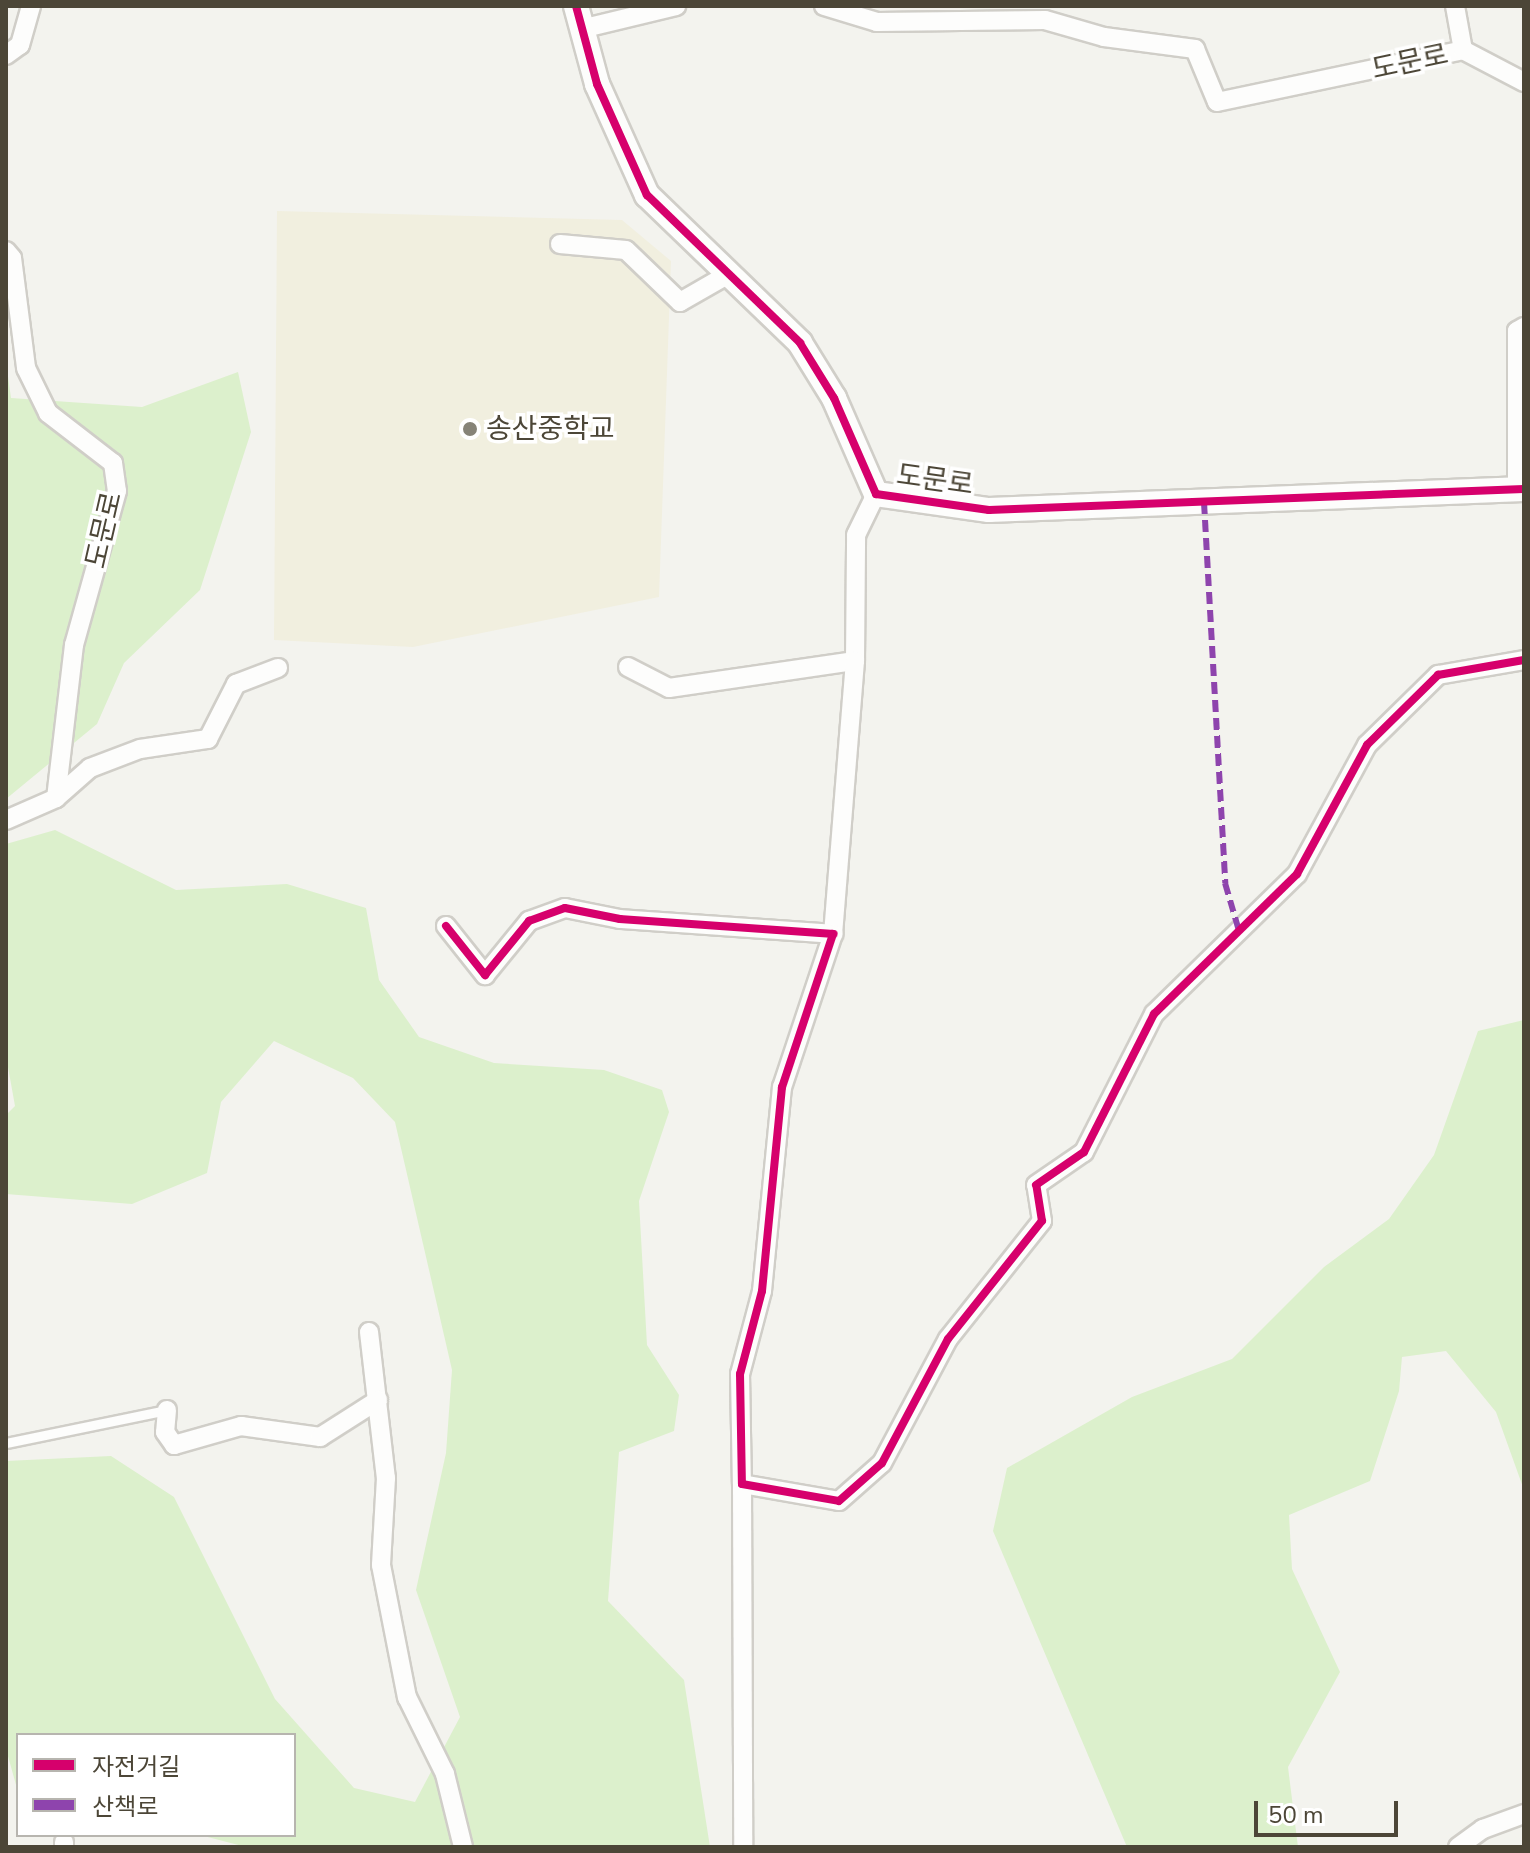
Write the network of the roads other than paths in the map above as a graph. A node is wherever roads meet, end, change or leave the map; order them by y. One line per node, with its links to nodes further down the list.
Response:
1 (31, 6): 7 (street)
2 (676, 6): 5 (street, 도문로)
3 (824, 6): 6 (street, 도문로)
4 (1455, 6): 6 (street)
5 (580, 17): 11 (street, 도문로)
6 (1463, 50): 8 (street)
7 (6, 55)
8 (1524, 82)
9 (560, 244): 11 (street)
10 (6, 251): 19 (street, 도문로)
11 (727, 275): 14 (street, 도문로)
12 (1524, 327): 13 (street)
13 (1520, 489): 14 (street, 도문로)
14 (876, 494): 16 (street)
15 (1524, 660): 27 (street)
16 (855, 661): 17 (street); 22 (street)
17 (628, 667)
18 (278, 668): 19 (street)
19 (56, 798): 20 (street)
20 (6, 820)
21 (446, 926): 22 (street)
22 (833, 934): 27 (street)
23 (369, 1332): 24 (street)
24 (378, 1400): 25 (street); 29 (street)
25 (167, 1410): 26 (lane)
26 (6, 1443)
27 (742, 1484): 30 (street)
28 (1524, 1814): 31 (street)
29 (463, 1847)
30 (743, 1847)
31 (1458, 1847)

